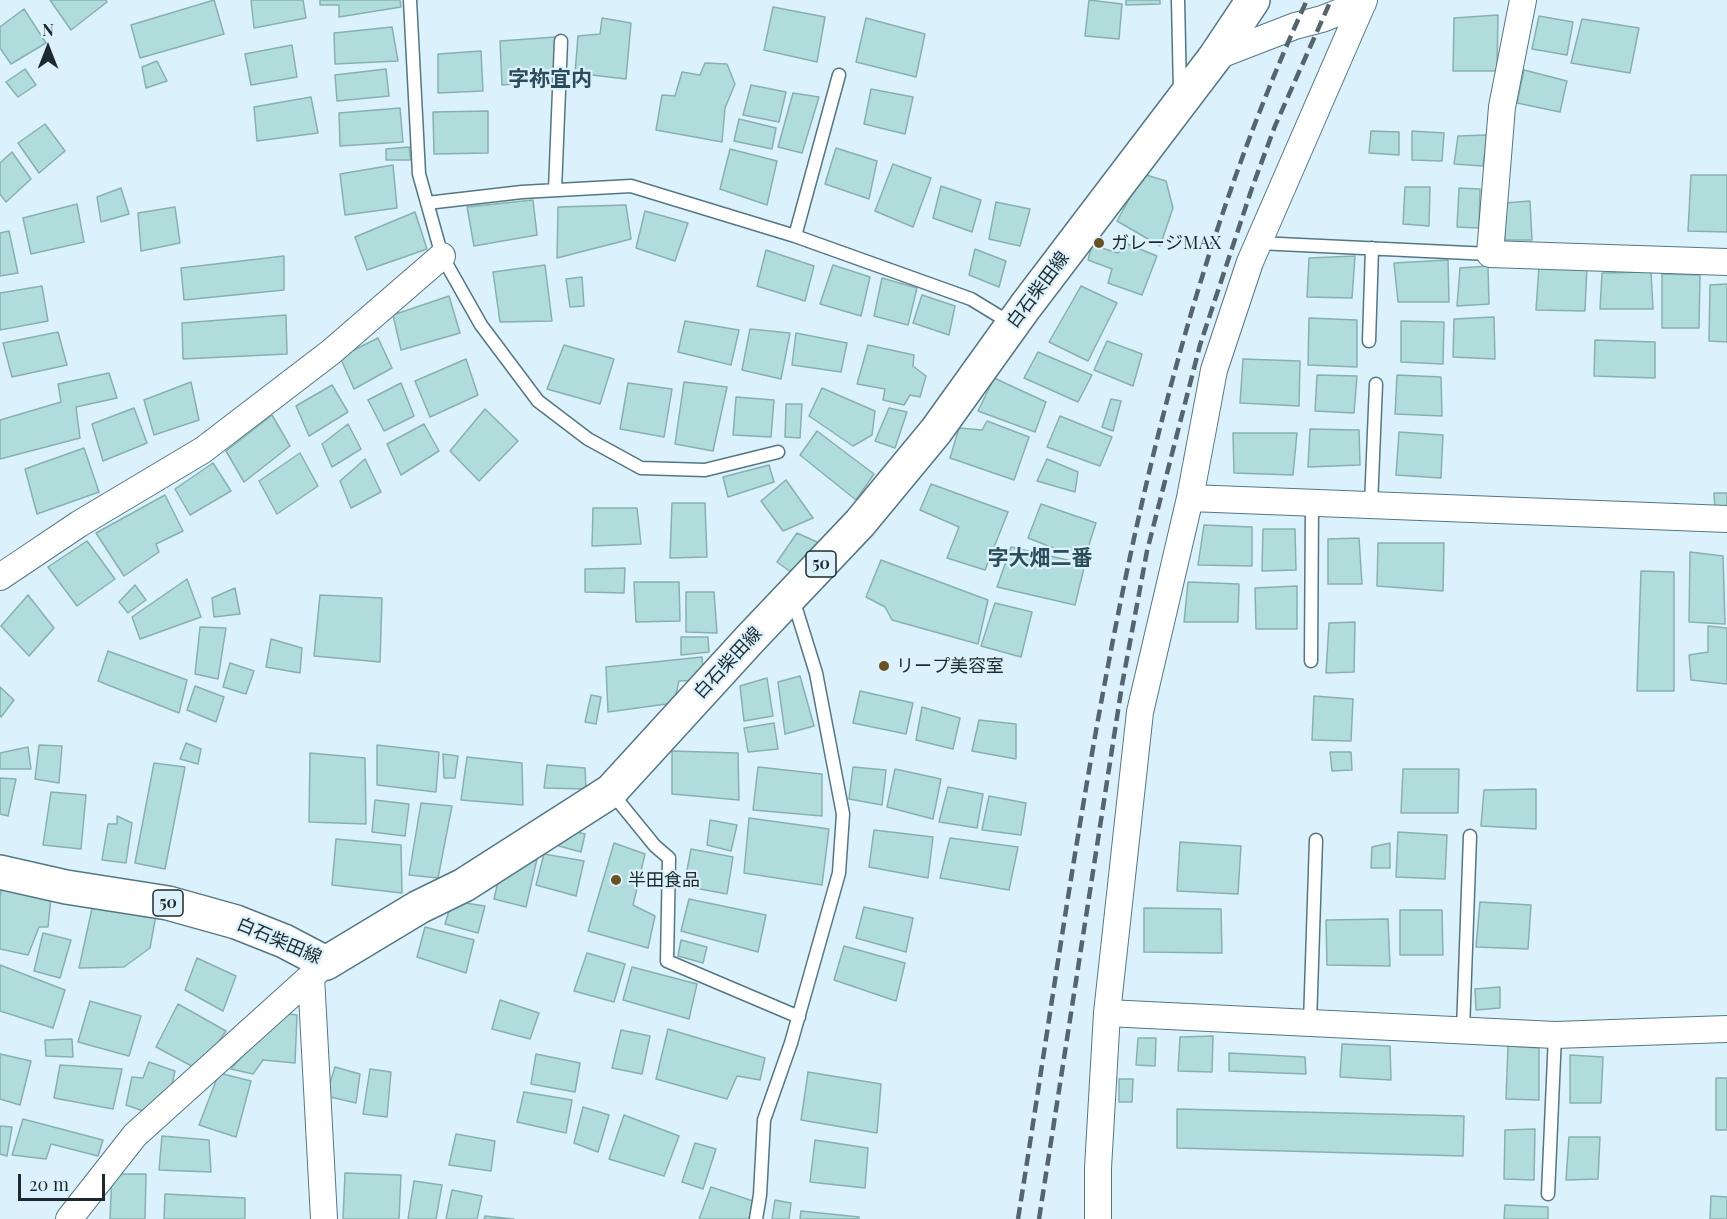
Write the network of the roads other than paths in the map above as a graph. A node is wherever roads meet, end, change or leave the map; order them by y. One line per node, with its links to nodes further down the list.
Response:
1 (410, 0): 11 (lane)
2 (1178, 0): 9 (lane)
3 (1253, 0): 7 (main road, 白石柴田線 / 50)
4 (1523, 0): 15 (street)
5 (1364, 1): 7 (street); 13 (street)
6 (561, 41): 10 (lane)
7 (1215, 57): 9 (main road, 白石柴田線 / 50)
8 (839, 75): 12 (lane)
9 (1180, 102): 18 (main road, 白石柴田線 / 50)
10 (555, 190): 11 (lane); 12 (lane)
11 (427, 203): 16 (lane)
12 (795, 236): 18 (lane)
13 (1258, 243): 14 (lane); 22 (street)
14 (1372, 248): 15 (lane); 19 (lane)
15 (1490, 254): 17 (street)
16 (442, 256): 21 (lane); 26 (street)
17 (1727, 262)
18 (1012, 324): 27 (main road, 白石柴田線 / 50)
19 (1369, 341)
20 (1376, 384): 24 (lane)
21 (778, 452)
22 (1190, 498): 23 (street); 34 (street)
23 (1312, 502): 24 (street); 28 (lane)
24 (1371, 505): 25 (street)
25 (1727, 519)
26 (0, 577)
27 (791, 595): 29 (main road, 白石柴田線 / 50); 35 (lane)
28 (1311, 661)
29 (611, 791): 33 (main road, 白石柴田線 / 50); 35 (lane)
30 (1470, 836): 38 (lane)
31 (1316, 840): 36 (lane)
32 (0, 872): 33 (main road, 白石柴田線 / 50)
33 (319, 970): 41 (street); 42 (street)
34 (1107, 1013): 36 (street); 44 (street)
35 (798, 1017): 43 (lane)
36 (1310, 1023): 38 (street)
37 (1727, 1029): 39 (street)
38 (1463, 1030): 39 (street)
39 (1555, 1035): 40 (lane)
40 (1548, 1194)
41 (69, 1219)
42 (324, 1219)
43 (756, 1219)
44 (1098, 1219)

